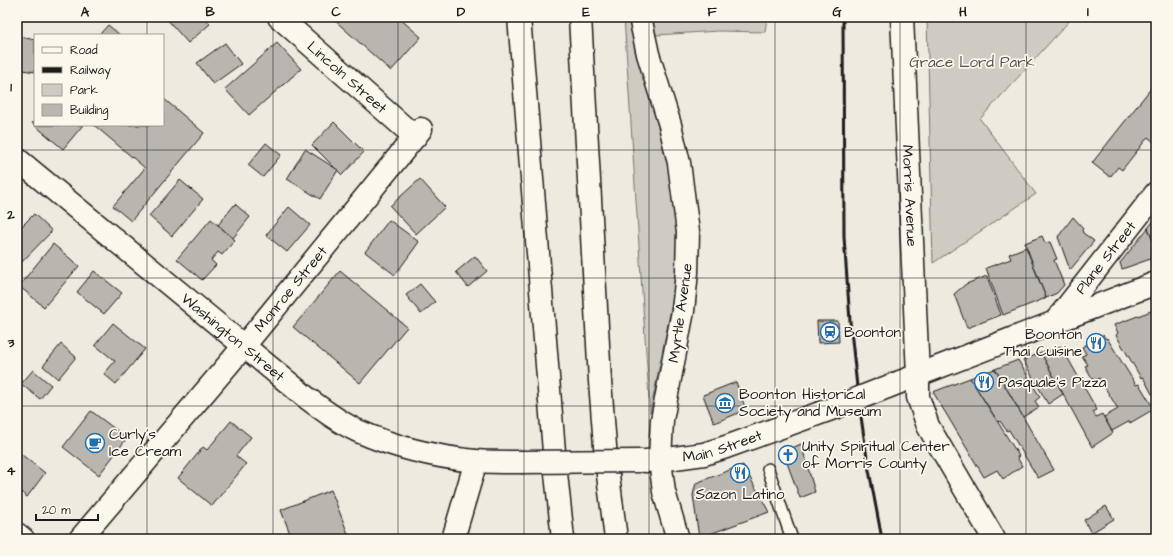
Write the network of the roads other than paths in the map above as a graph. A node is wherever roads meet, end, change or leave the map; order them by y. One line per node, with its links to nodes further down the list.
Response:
1 (279, 17): 6 (main road, Lincoln Street)
2 (519, 17): 13 (main road)
3 (580, 17): 24 (main road)
4 (640, 17): 14 (main road, Myrtle Avenue)
5 (902, 17): 12 (main road, Morris Avenue)
6 (418, 133): 11 (main road, Monroe Street)
7 (17, 159): 11 (main road, Washington Street)
8 (1156, 193): 10 (main road, Plane Street)
9 (1156, 283): 10 (main road, Main Street)
10 (1055, 322): 12 (main road, Main Street)
11 (244, 346): 15 (main road, Washington Street); 20 (main road, Monroe Street)
12 (909, 378): 14 (main road, Main Street, bridge); 26 (main road, Morris Avenue)
13 (549, 386): 22 (main road); 23 (main road)
14 (650, 460): 15 (main road, Main Street, bridge); 25 (main road, Myrtle Avenue)
15 (476, 461): 21 (main road)
16 (768, 469): 18 (lane)
17 (17, 534): 19 (main road)
18 (790, 538)
19 (22, 539)
20 (80, 539)
21 (453, 539)
22 (553, 539)
23 (563, 539)
24 (616, 539)
25 (678, 539)
26 (994, 539)

